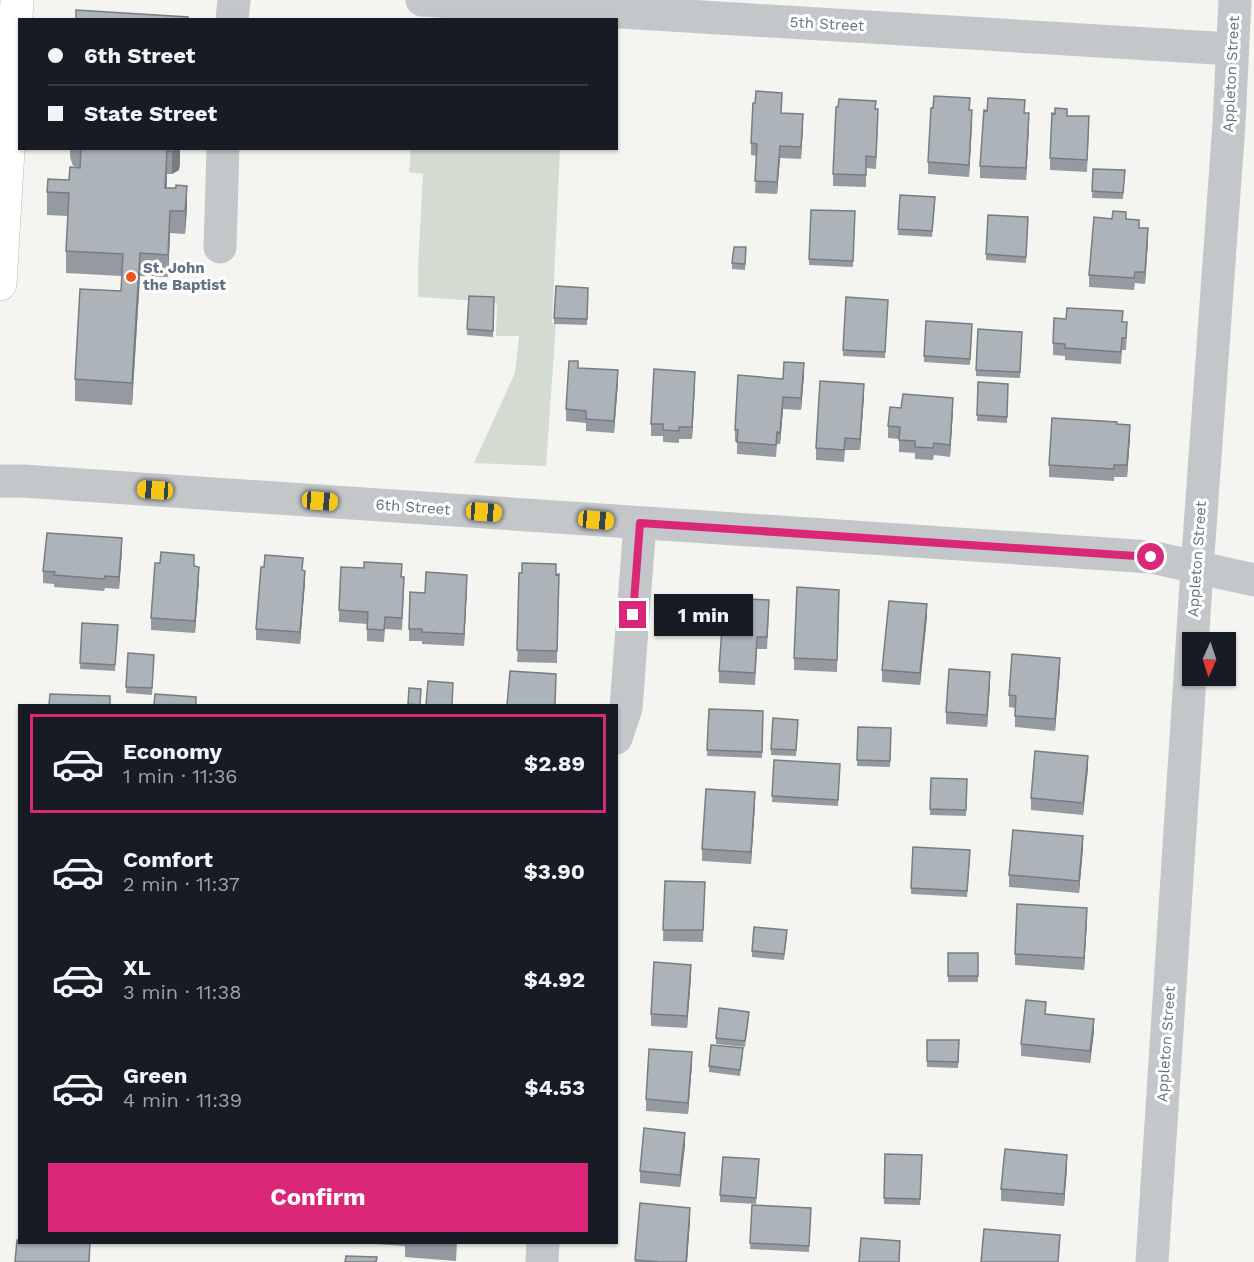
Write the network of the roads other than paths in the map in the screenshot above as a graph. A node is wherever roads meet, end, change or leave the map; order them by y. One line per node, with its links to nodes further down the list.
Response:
1 (17, 0): 10 (main road)
2 (234, 0): 5 (street)
3 (422, 0): 6 (street, 5th Street)
4 (1235, 0): 6 (street, Appleton Street)
5 (232, 18)
6 (1232, 49): 7 (street, Appleton Street)
7 (1242, 124): 13 (street, Appleton Street)
8 (223, 150): 9 (street)
9 (220, 247)
10 (0, 284)
11 (0, 482): 12 (street, 6th Street)
12 (640, 523): 13 (street, 6th Street); 15 (street)
13 (1197, 568): 14 (street, 6th Street); 18 (street, Appleton Street)
14 (1254, 579)
15 (618, 732)
16 (543, 1244): 17 (street)
17 (542, 1262)
18 (1152, 1262)

